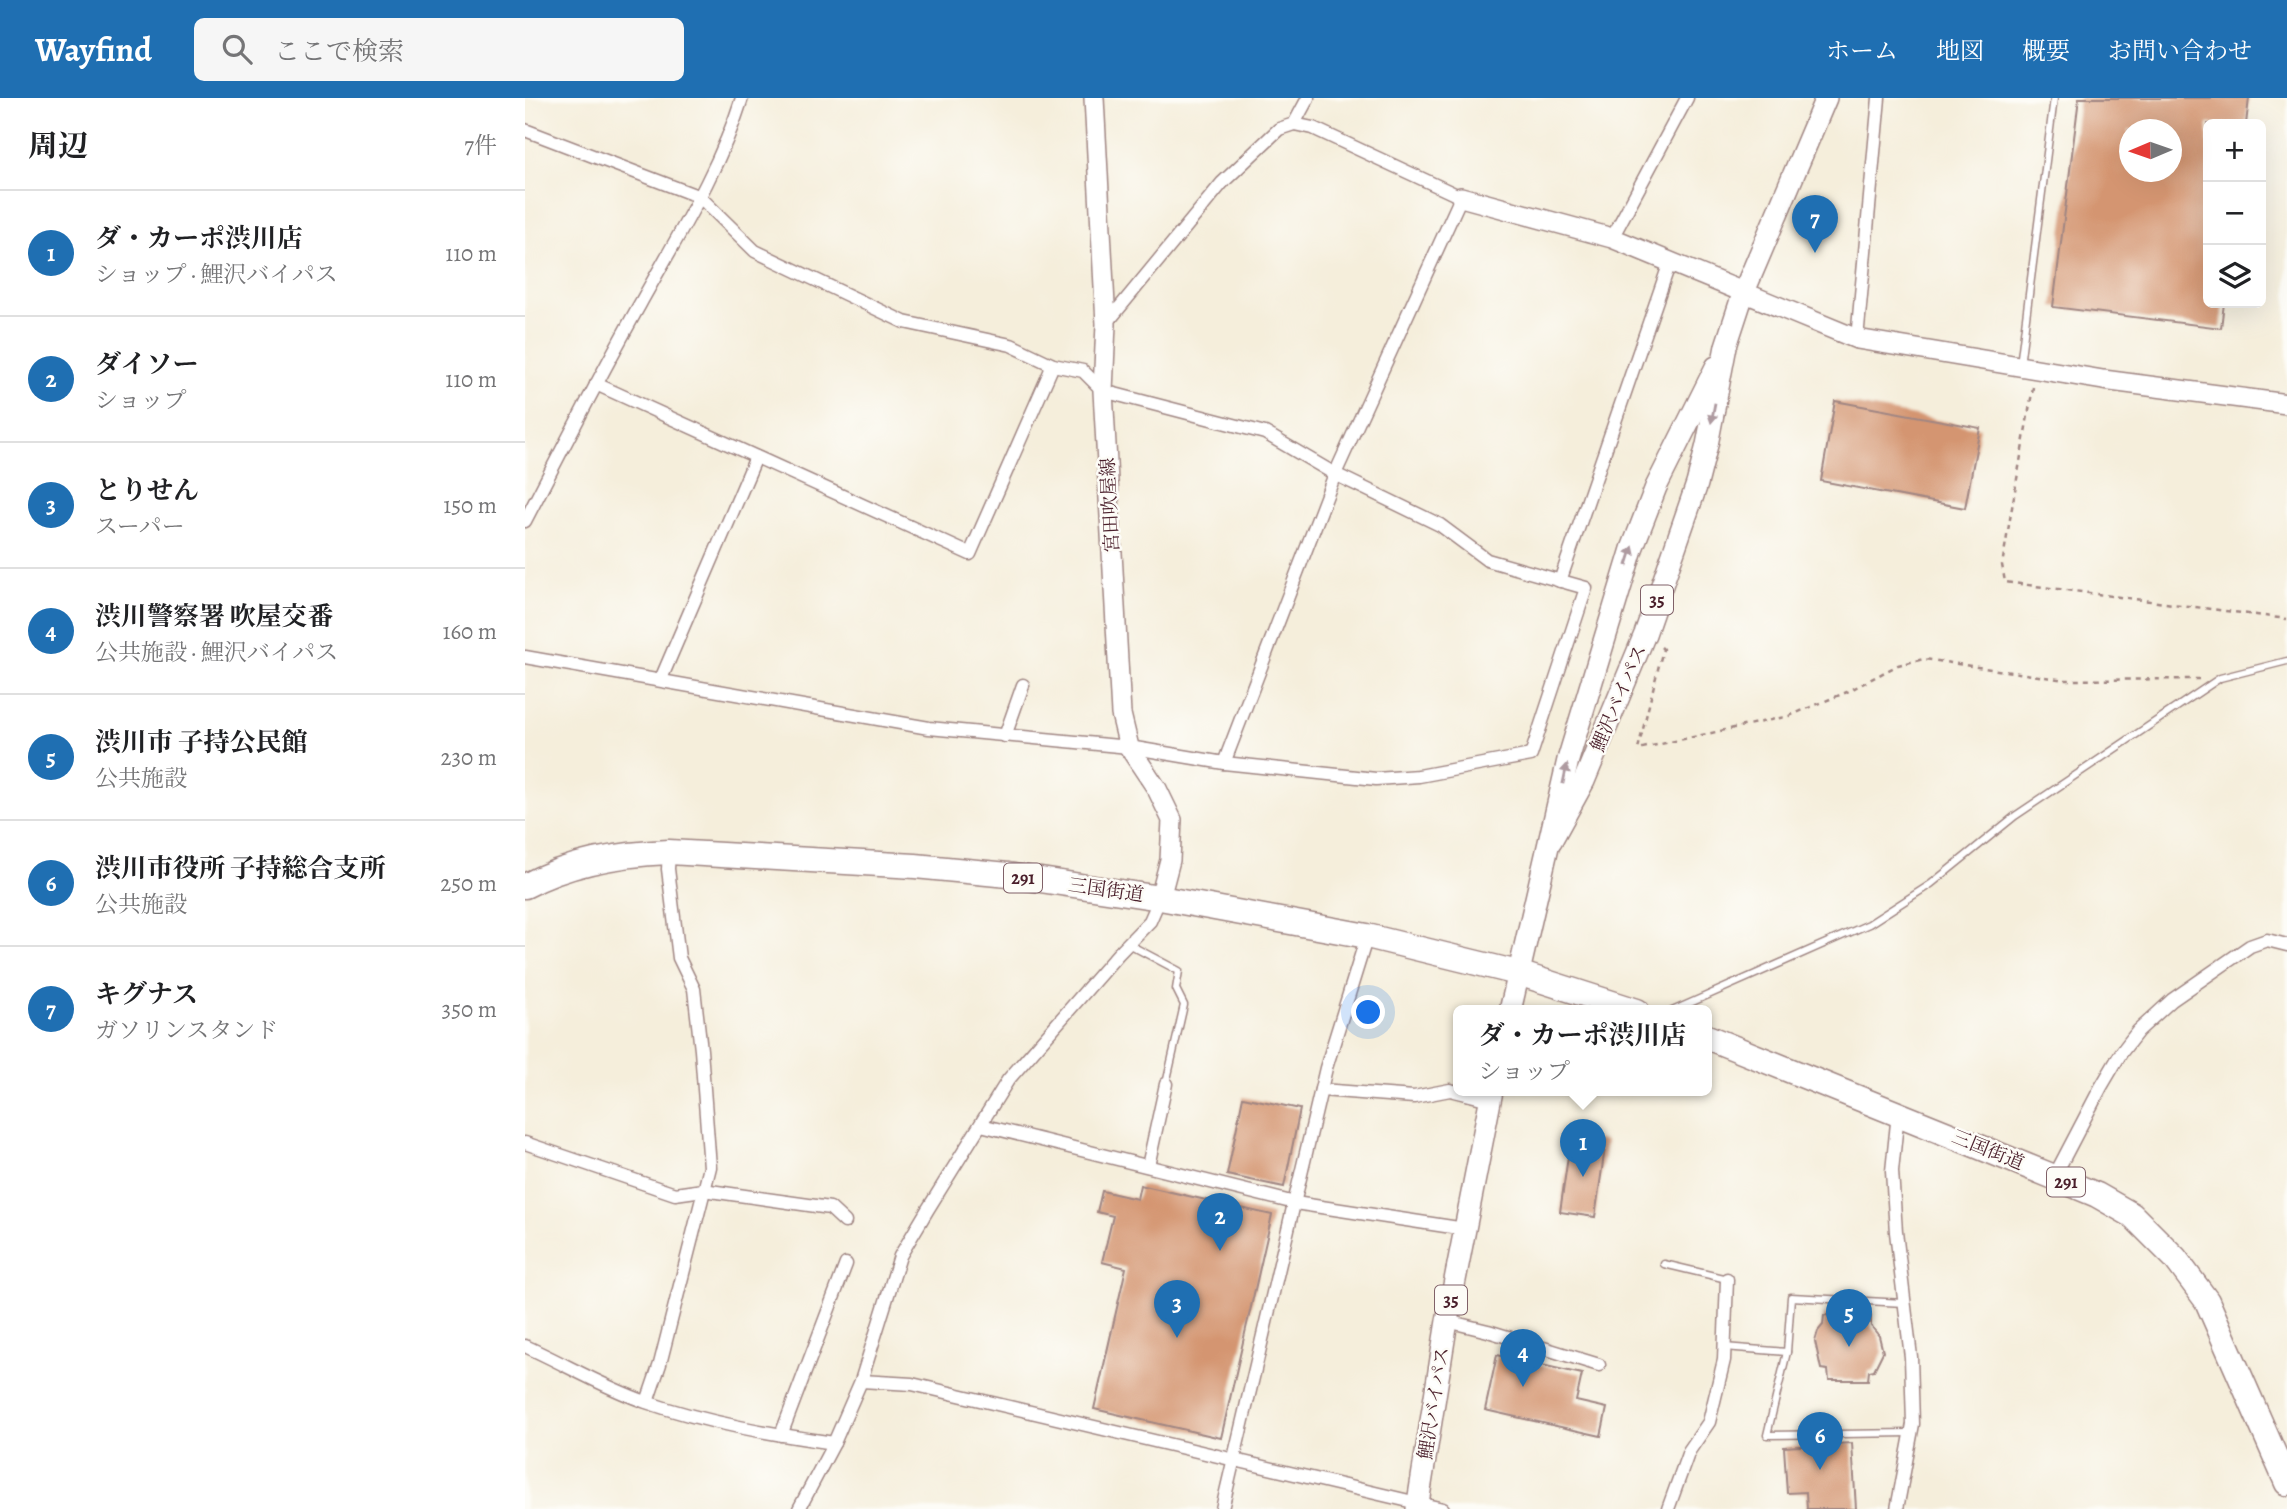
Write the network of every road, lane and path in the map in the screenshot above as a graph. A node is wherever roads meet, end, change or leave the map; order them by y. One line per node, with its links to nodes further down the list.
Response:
1 (742, 98): 10 (street)
2 (1094, 98): 15 (street, 宮田吹屋線)
3 (1308, 98): 8 (street)
4 (1687, 98): 12 (street)
5 (1826, 98): 14 (main road, 鯉沢バイパス / 35)
6 (1879, 98): 16 (street)
7 (2054, 98): 19 (lane)
8 (1294, 124): 11 (street); 15 (street)
9 (525, 130): 10 (street)
10 (700, 197): 18 (street); 20 (street)
11 (1461, 197): 12 (street); 24 (street)
12 (1612, 238): 13 (street)
13 (1670, 262): 14 (street); 26 (street)
14 (1743, 294): 16 (street); 17 (main road, 鯉沢バイパス / 35)
15 (1106, 324): 21 (street, 宮田吹屋線)
16 (1857, 338): 19 (street)
17 (1726, 346): 28 (main road, 鯉沢バイパス / 35, one-way to 28); 37 (main road, 鯉沢バイパス / 35, one-way to 17)
18 (1053, 365): 21 (street); 23 (street)
19 (2028, 368): 22 (street); 27 (path)
20 (596, 384): 23 (street); 25 (street)
21 (1103, 391): 24 (street); 35 (street, 宮田吹屋線)
22 (2287, 404)
23 (756, 457): 32 (street)
24 (1335, 474): 26 (street); 36 (street)
25 (525, 521)
26 (1560, 581): 36 (street)
27 (2287, 619)
28 (1645, 634): 31 (path); 37 (main road, 鯉沢バイパス / 35)
29 (525, 657): 32 (street)
30 (2287, 662): 31 (lane)
31 (2220, 678): 47 (lane)
32 (661, 679): 34 (street)
33 (1023, 685): 34 (street)
34 (1005, 736): 35 (street)
35 (1129, 747): 36 (street); 40 (street, 宮田吹屋線)
36 (1224, 763)
37 (1551, 841): 44 (main road, 鯉沢バイパス / 35)
38 (669, 852): 39 (highway, 三国街道 / 291); 40 (highway, 三国街道 / 291); 58 (street)
39 (525, 886)
40 (1160, 898): 41 (highway, 三国街道 / 291); 42 (street)
41 (1367, 936): 44 (highway, 三国街道 / 291); 50 (street)
42 (1128, 944): 49 (lane); 54 (street)
43 (2287, 945): 57 (street)
44 (1518, 973): 45 (main road, 鯉沢バイパス / 35); 46 (highway, 三国街道 / 291)
45 (1511, 1005)
46 (1618, 1005)
47 (1686, 1005)
48 (1712, 1039): 53 (highway, 三国街道 / 291)
49 (1166, 1084): 56 (street)
50 (1321, 1090): 51 (street); 59 (street)
51 (1453, 1090)
52 (1491, 1096): 61 (main road, 鯉沢バイパス / 35)
53 (1898, 1113): 57 (highway, 三国街道 / 291); 65 (street)
54 (981, 1125): 56 (street); 71 (street)
55 (525, 1143): 58 (street)
56 (1148, 1166): 59 (street)
57 (2055, 1177): 77 (highway, 三国街道 / 291)
58 (703, 1190): 60 (street); 72 (street)
59 (1295, 1203): 61 (street); 76 (street)
60 (845, 1222)
61 (1465, 1229): 66 (main road, 鯉沢バイパス / 35)
62 (846, 1264): 74 (street)
63 (1664, 1264): 64 (lane)
64 (1727, 1279): 68 (street)
65 (1904, 1303): 69 (lane); 73 (street)
66 (1447, 1321): 70 (street); 78 (main road, 鯉沢バイパス / 35)
67 (525, 1346): 72 (street)
68 (1724, 1348): 69 (lane); 82 (street)
69 (1787, 1352): 73 (lane)
70 (1599, 1366)
71 (861, 1381): 75 (street); 76 (street)
72 (647, 1402): 74 (street)
73 (1911, 1433): 83 (street)
74 (781, 1435): 75 (street)
75 (834, 1443): 79 (street)
76 (1234, 1459): 78 (street); 80 (street)
77 (2287, 1483)
78 (1417, 1506): 81 (street)
79 (799, 1509)
80 (1222, 1509)
81 (1443, 1509)
82 (1668, 1509)
83 (1897, 1509)

